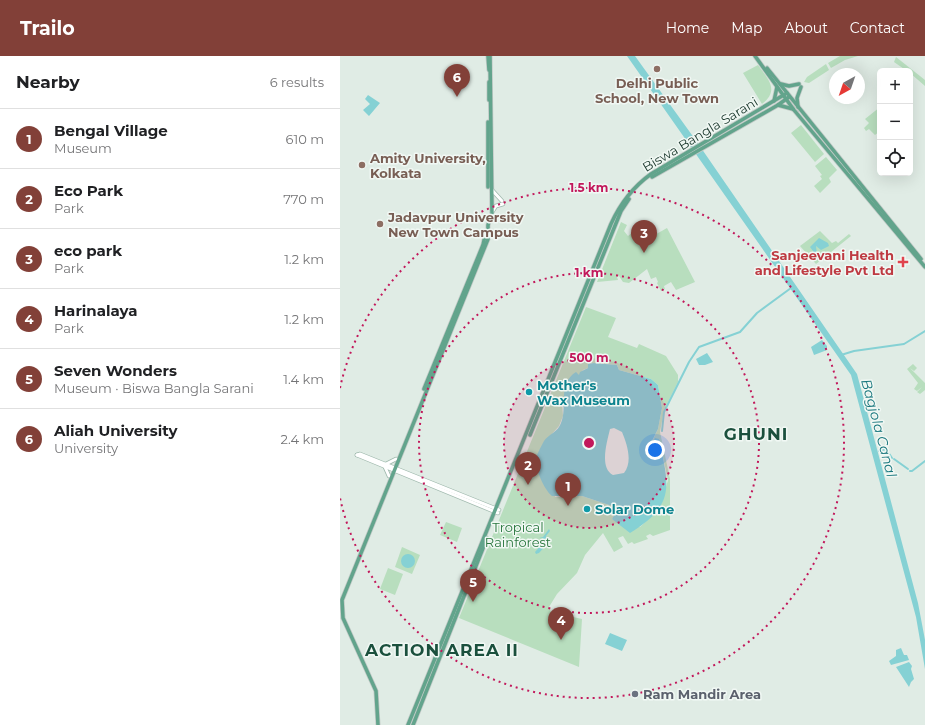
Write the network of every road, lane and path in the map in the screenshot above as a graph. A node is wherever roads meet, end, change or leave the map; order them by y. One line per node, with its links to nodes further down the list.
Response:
1 (489, 56): 13 (main road); 18 (main road)
2 (756, 56): 3 (main road)
3 (775, 84): 4 (main road); 5 (main road); 10 (main road)
4 (787, 96): 5 (main road, Biswa Bangla Sarani); 7 (main road, Biswa Bangla Sarani); 9 (main road); 10 (main road)
5 (774, 102): 6 (main road, Biswa Bangla Sarani)
6 (768, 104): 8 (main road); 11 (main road, Biswa Bangla Sarani)
7 (780, 104): 8 (main road, Biswa Bangla Sarani); 9 (main road)
8 (771, 109): 11 (main road, Biswa Bangla Sarani)
9 (794, 110): 10 (main road)
10 (801, 113): 15 (main road); 16 (main road)
11 (702, 146): 12 (main road, Biswa Bangla Sarani)
12 (693, 151): 23 (main road, Biswa Bangla Sarani); 25 (main road, Biswa Bangla Sarani)
13 (491, 189): 14 (main road); 14 (main road)
14 (492, 212): 18 (main road)
15 (925, 264)
16 (925, 267)
17 (358, 456): 19 (main road)
18 (397, 459): 19 (main road); 20 (main road); 21 (main road)
19 (384, 465): 20 (main road); 22 (main road)
20 (393, 469): 21 (main road); 22 (main road)
21 (402, 472): 22 (main road); 24 (main road)
22 (390, 477): 27 (main road); 29 (main road)
23 (500, 501): 24 (main road); 25 (main road, Biswa Bangla Sarani)
24 (488, 507): 25 (main road); 26 (main road)
25 (497, 511): 26 (main road, Biswa Bangla Sarani); 31 (main road, Biswa Bangla Sarani)
26 (492, 520): 30 (main road, Biswa Bangla Sarani)
27 (340, 600)
28 (340, 612): 29 (main road)
29 (377, 725)
30 (408, 725)
31 (413, 725)

